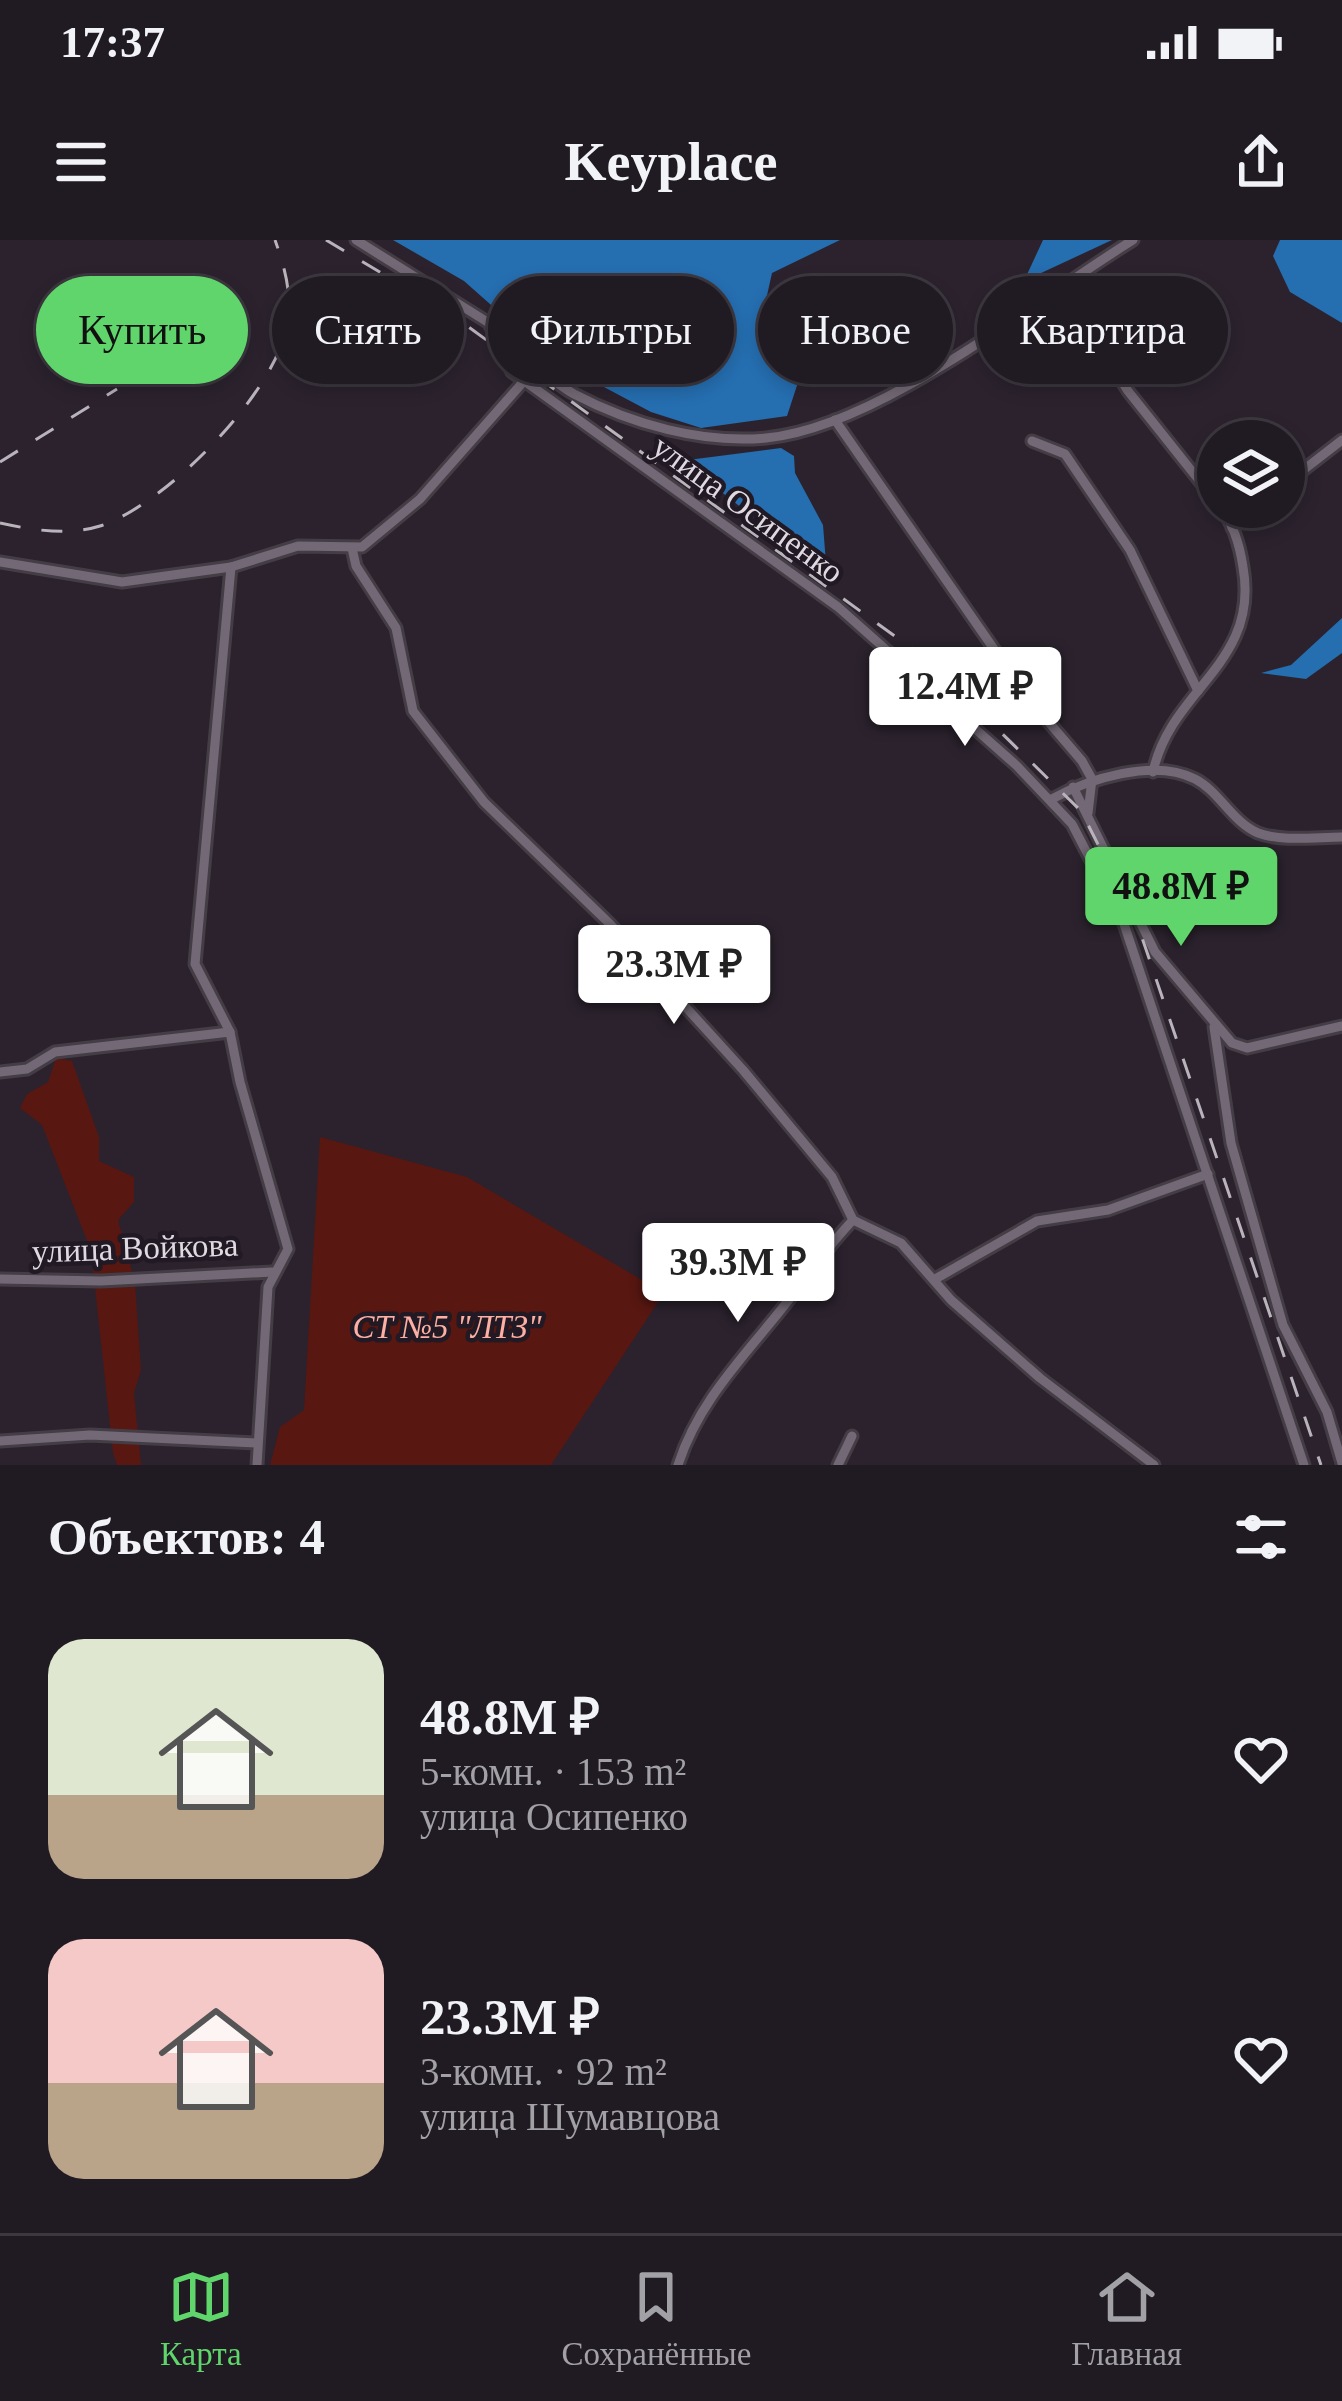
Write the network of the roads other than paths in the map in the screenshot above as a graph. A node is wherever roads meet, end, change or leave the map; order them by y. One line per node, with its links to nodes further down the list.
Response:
1 (356, 240): 4 (street, улица Осипенко)
2 (1133, 240): 3 (street)
3 (1074, 276)
4 (488, 326)
5 (977, 341): 10 (street)
6 (521, 384): 16 (street)
7 (528, 384): 23 (street, улица Осипенко)
8 (561, 384): 10 (street)
9 (1124, 384): 14 (street)
10 (835, 420): 21 (street)
11 (1342, 440): 13 (street)
12 (1032, 441): 19 (street)
13 (1305, 469)
14 (1197, 478)
15 (1232, 529): 19 (street)
16 (352, 548): 18 (street); 31 (street)
17 (0, 562): 18 (street)
18 (231, 567): 28 (street)
19 (1198, 691): 20 (street)
20 (1154, 772): 21 (street); 25 (street)
21 (1092, 779): 22 (street); 24 (street)
22 (1073, 787): 23 (street); 24 (street)
23 (1052, 799): 30 (street, улица Осипенко)
24 (1088, 813): 27 (street)
25 (1342, 837)
26 (1342, 1026): 27 (street)
27 (1214, 1027): 38 (street)
28 (230, 1032): 29 (street); 32 (street)
29 (0, 1072)
30 (1208, 1174): 33 (street); 43 (street, улица Осипенко)
31 (853, 1220): 33 (street); 40 (street)
32 (272, 1272): 34 (street, улица Войкова); 37 (street)
33 (937, 1278): 42 (street)
34 (0, 1279)
35 (852, 1436): 41 (street)
36 (0, 1441): 37 (street)
37 (257, 1443): 39 (street)
38 (1342, 1463)
39 (257, 1465)
40 (678, 1465)
41 (838, 1465)
42 (1154, 1465)
43 (1304, 1465)

